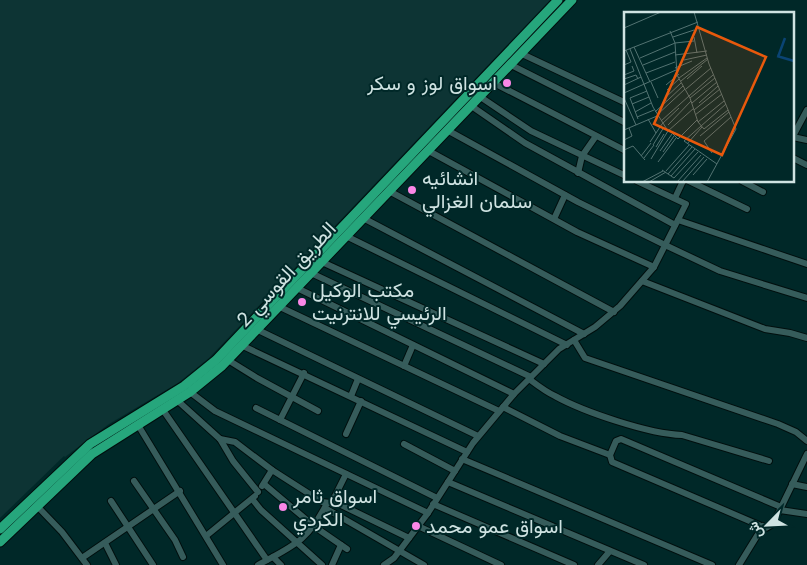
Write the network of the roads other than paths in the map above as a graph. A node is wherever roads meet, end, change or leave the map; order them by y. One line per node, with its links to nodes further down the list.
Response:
1 (558, 0): 27 (highway, الطريق القوسي 2)
2 (572, 0): 3 (highway, الطريق القوسي 2)
3 (520, 52): 4 (highway, الطريق القوسي 2); 7 (street)
4 (509, 64): 5 (highway, الطريق القوسي 2); 10 (street)
5 (492, 82): 6 (highway, الطريق القوسي 2); 13 (street)
6 (479, 96): 8 (highway, الطريق القوسي 2); 18 (street)
7 (624, 102)
8 (470, 105): 11 (highway, الطريق القوسي 2); 21 (street)
9 (807, 112): 12 (street)
10 (624, 122)
11 (447, 130): 16 (highway, الطريق القوسي 2); 29 (street)
12 (794, 134)
13 (596, 136): 17 (street); 18 (street)
14 (794, 136): 15 (street)
15 (807, 140)
16 (427, 150): 27 (highway, الطريق القوسي 2); 34 (street)
17 (624, 150)
18 (582, 156): 21 (street); 22 (street)
19 (794, 158): 20 (street)
20 (807, 165)
21 (578, 173): 35 (street)
22 (624, 175)
23 (639, 182): 31 (street)
24 (683, 182): 31 (street)
25 (691, 182): 32 (street)
26 (744, 182): 28 (street)
27 (388, 187): 30 (highway, الطريق القوسي 2); 46 (street)
28 (763, 192)
29 (565, 194): 34 (street); 37 (street)
30 (378, 195): 33 (highway, الطريق القوسي 2); 107 (highway, الطريق القوسي 2)
31 (675, 198): 35 (street)
32 (747, 209)
33 (363, 218): 36 (highway, الطريق القوسي 2); 48 (street)
34 (554, 219): 40 (street)
35 (676, 222): 37 (street); 39 (street)
36 (346, 236): 38 (highway, الطريق القوسي 2); 52 (street)
37 (665, 246): 40 (street); 44 (street)
38 (322, 262): 41 (highway, الطريق القوسي 2); 55 (street)
39 (807, 264)
40 (654, 267): 42 (street)
41 (312, 273): 43 (highway, الطريق القوسي 2); 58 (street)
42 (642, 281): 46 (street); 49 (street)
43 (297, 288): 45 (highway, الطريق القوسي 2); 51 (street)
44 (807, 298)
45 (280, 307): 47 (highway, الطريق القوسي 2); 56 (street)
46 (614, 312): 48 (street)
47 (258, 330): 53 (highway, الطريق القوسي 2); 59 (street)
48 (584, 334): 50 (street)
49 (807, 338)
50 (574, 340): 52 (street); 74 (street)
51 (413, 345): 56 (street); 61 (street)
52 (566, 345): 55 (street)
53 (243, 346): 54 (highway, الطريق القوسي 2); 57 (street)
54 (228, 360): 60 (highway, الطريق القوسي 2); 62 (street)
55 (544, 364): 58 (street)
56 (404, 366): 67 (street)
57 (304, 373): 62 (street); 63 (street)
58 (530, 378): 61 (street); 81 (street)
59 (358, 379): 63 (street); 73 (street)
60 (190, 392): 64 (highway, الطريق القوسي 2); 85 (street)
61 (514, 394): 67 (street)
62 (292, 396): 69 (street); 70 (street)
63 (351, 396): 65 (street)
64 (178, 401): 68 (highway, الطريق القوسي 2); 75 (street)
65 (361, 401): 72 (street); 77 (street)
66 (256, 408): 70 (street)
67 (501, 409): 73 (street); 79 (street)
68 (163, 410): 71 (highway, الطريق القوسي 2); 100 (street)
69 (318, 411)
70 (280, 420): 95 (street)
71 (138, 425): 91 (street); 97 (highway, الطريق القوسي 2)
72 (346, 434)
73 (478, 436): 77 (street)
74 (806, 436)
75 (220, 439): 83 (street); 92 (street)
76 (404, 444): 84 (street)
77 (467, 452): 80 (street)
78 (807, 454): 82 (street)
79 (610, 455): 99 (street); 104 (street)
80 (462, 459): 84 (street); 134 (street)
81 (769, 461)
82 (805, 462): 89 (street)
83 (272, 470): 88 (street); 96 (street)
84 (454, 471): 87 (street)
85 (346, 474): 96 (street); 101 (street)
86 (134, 480): 98 (street)
87 (448, 482): 95 (street); 115 (street)
88 (264, 484): 92 (street); 106 (street)
89 (792, 484): 90 (street); 99 (street)
90 (807, 487)
91 (180, 491): 98 (street); 108 (street)
92 (258, 492): 93 (street)
93 (253, 500): 100 (street); 111 (street)
94 (111, 501): 105 (street)
95 (435, 501): 101 (street); 131 (street)
96 (328, 504): 106 (street); 109 (street); 116 (street)
97 (37, 506): 110 (highway, الطريق القوسي 2); 118 (street)
98 (154, 509): 105 (street); 117 (street)
99 (780, 509): 102 (street); 104 (street)
100 (235, 513): 108 (street); 119 (street)
101 (428, 513): 103 (street)
102 (807, 514)
103 (418, 526): 109 (street); 130 (street)
104 (762, 526): 135 (street)
105 (128, 527): 112 (street); 122 (street)
106 (315, 527): 111 (street); 113 (street)
107 (0, 529)
108 (206, 536): 123 (street)
109 (409, 538): 116 (street)
110 (0, 542)
111 (298, 542): 119 (street); 126 (street)
112 (105, 543): 118 (street); 121 (street)
113 (340, 545): 114 (street); 127 (street)
114 (347, 549)
115 (610, 551): 132 (street); 133 (street)
116 (398, 552): 128 (street); 129 (street)
117 (183, 557)
118 (82, 558): 120 (street)
119 (270, 558): 124 (street); 125 (street)
120 (87, 565)
121 (116, 565)
122 (153, 565)
123 (223, 565)
124 (258, 565)
125 (281, 565)
126 (322, 565)
127 (332, 565)
128 (384, 565)
129 (424, 565)
130 (501, 565)
131 (574, 565)
132 (598, 565)
133 (644, 565)
134 (712, 565)
135 (739, 565)

